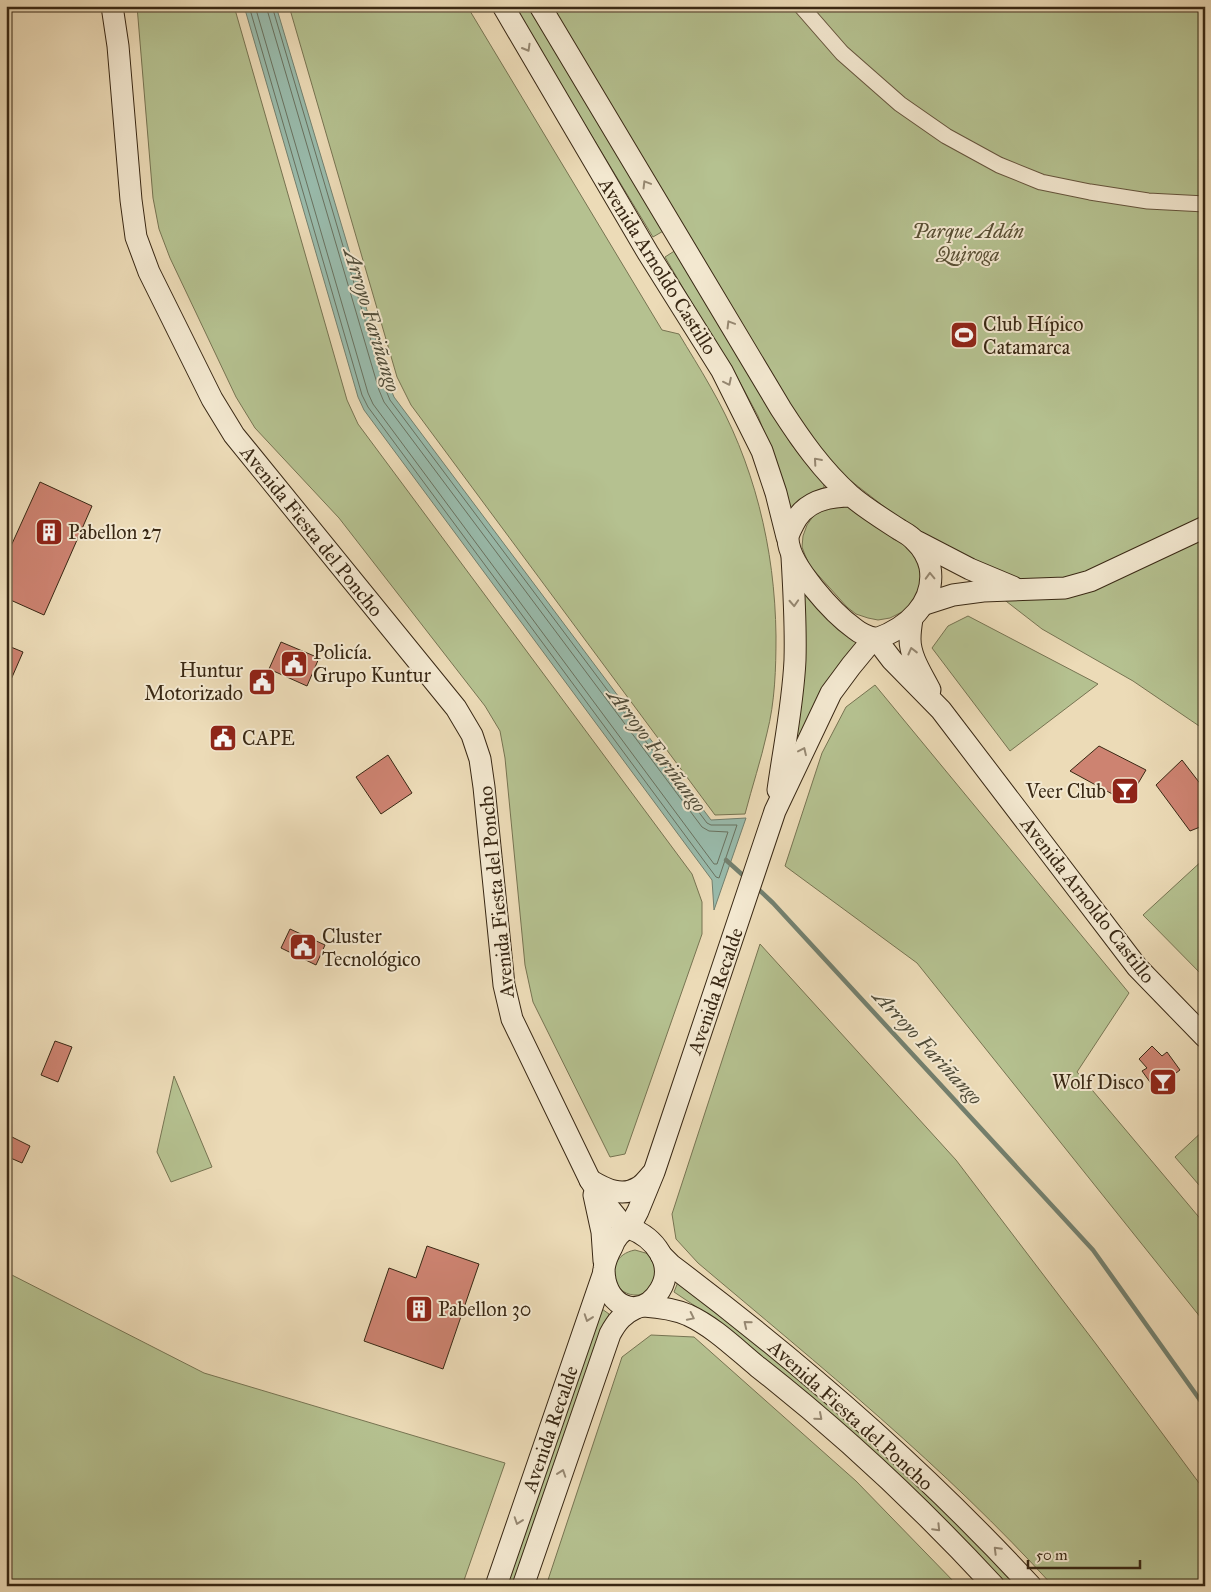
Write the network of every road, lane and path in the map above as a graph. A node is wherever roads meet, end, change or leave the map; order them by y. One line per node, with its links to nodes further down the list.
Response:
1 (112, 6): 17 (main road, Avenida Fiesta del Poncho)
2 (503, 6): 9 (main road, Avenida Arnoldo Castillo, one-way to 9)
3 (540, 6): 6 (main road, Avenida Arnoldo Castillo, one-way to 3)
4 (802, 6): 5 (street)
5 (1205, 204)
6 (851, 496): 8 (main road); 9 (main road)
7 (1205, 527): 10 (main road)
8 (915, 541): 10 (main road); 11 (main road, one-way to 8)
9 (790, 546): 12 (main road); 14 (main road, Avenida Recalde, one-way to 14)
10 (1020, 590): 11 (main road)
11 (918, 611): 12 (main road); 13 (main road, Avenida Arnoldo Castillo, one-way to 11)
12 (875, 638): 13 (main road, Avenida Arnoldo Castillo); 14 (main road, Avenida Recalde, one-way to 12)
13 (941, 710): 15 (main road, Avenida Arnoldo Castillo)
14 (775, 811): 16 (main road, Avenida Recalde)
15 (1205, 1037)
16 (654, 1172): 17 (main road); 18 (main road, Avenida Recalde); 19 (main road, Avenida Recalde)
17 (590, 1180): 18 (main road, Avenida Fiesta del Poncho); 20 (main road, Avenida Fiesta del Poncho)
18 (628, 1229): 19 (main road); 20 (main road)
19 (658, 1249): 21 (main road); 25 (main road, Avenida Fiesta del Poncho, one-way to 19)
20 (604, 1269): 21 (main road); 22 (main road, Avenida Recalde, one-way to 22)
21 (640, 1307): 23 (main road, Avenida Recalde, one-way to 21); 24 (main road, Avenida Fiesta del Poncho, one-way to 24)
22 (496, 1586)
23 (524, 1586)
24 (994, 1586)
25 (1031, 1586)

